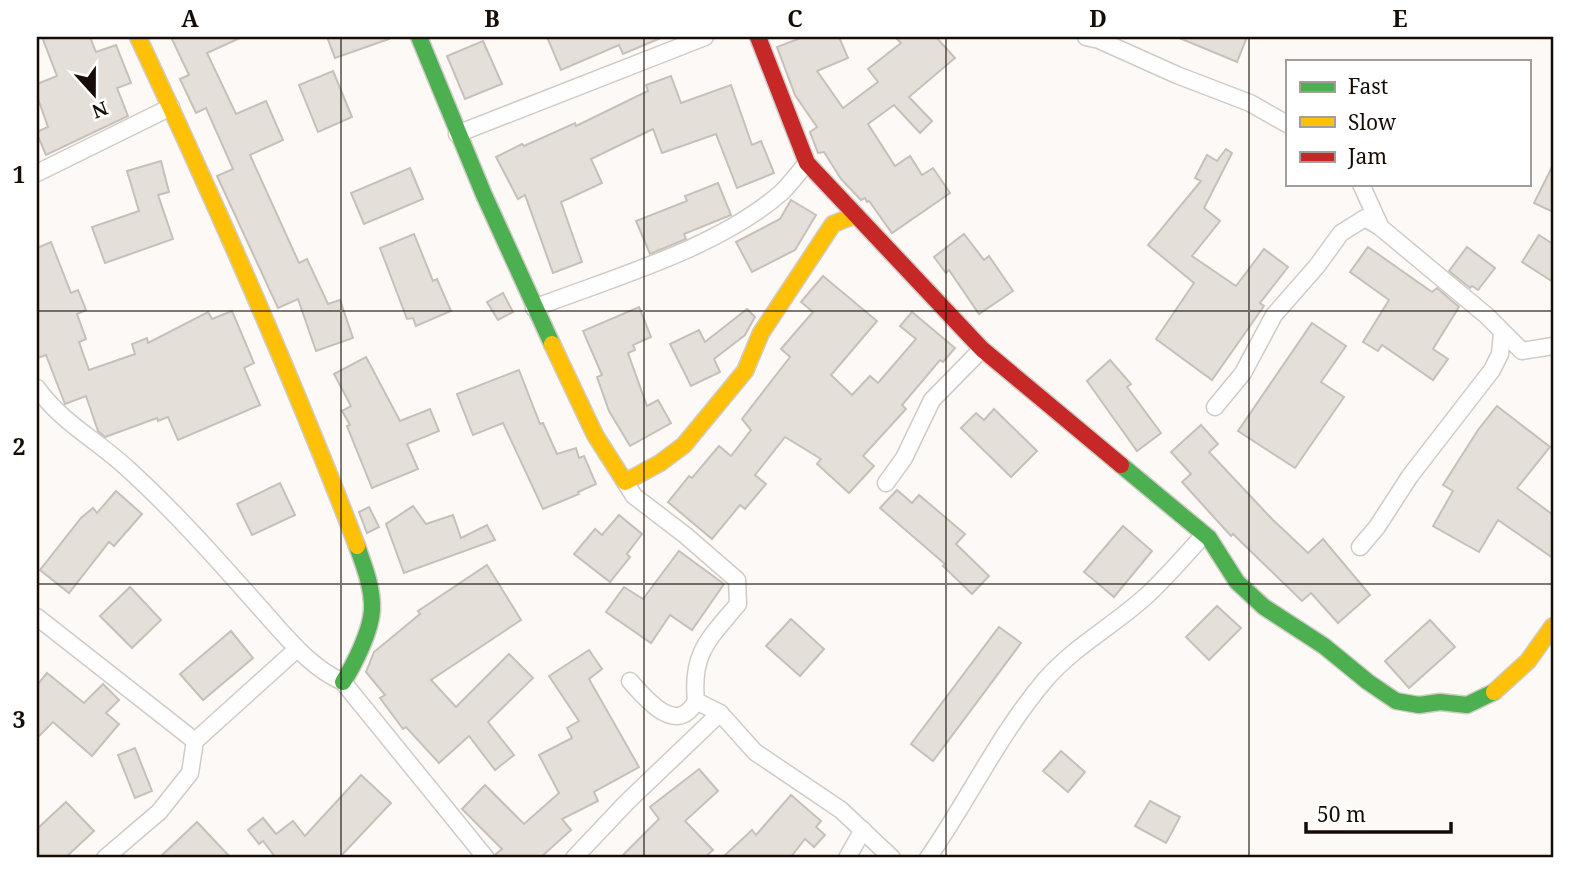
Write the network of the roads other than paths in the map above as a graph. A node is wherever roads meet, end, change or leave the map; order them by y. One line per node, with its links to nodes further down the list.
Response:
1 (138, 37): 6 (street)
2 (419, 37): 8 (street)
3 (705, 37): 8 (street)
4 (758, 37): 9 (street)
5 (1086, 37): 7 (street)
6 (171, 107): 10 (street); 30 (street)
7 (1286, 123)
8 (457, 134): 14 (street)
9 (807, 163): 12 (street); 14 (street)
10 (37, 173)
11 (1362, 186): 13 (street)
12 (856, 215): 17 (street); 22 (street)
13 (1380, 227): 15 (street); 21 (street)
14 (534, 308): 22 (street)
15 (1502, 333): 18 (street); 19 (street)
16 (1553, 346): 18 (street)
17 (982, 349): 23 (street); 24 (street)
18 (1522, 351): 19 (street)
19 (1500, 354): 25 (street)
20 (37, 388): 28 (street)
21 (1214, 407)
22 (625, 482): 31 (street)
23 (886, 483)
24 (1205, 535): 27 (street); 40 (street)
25 (1360, 547)
26 (37, 617): 33 (street)
27 (1553, 626)
28 (298, 649): 30 (street); 33 (street)
29 (630, 681): 31 (street)
30 (342, 682): 36 (street)
31 (696, 701): 32 (street)
32 (720, 713): 34 (street); 37 (street)
33 (195, 741): 35 (street)
34 (863, 830): 38 (street); 39 (street)
35 (105, 858)
36 (486, 858)
37 (574, 858)
38 (847, 858)
39 (892, 858)
40 (928, 858)

